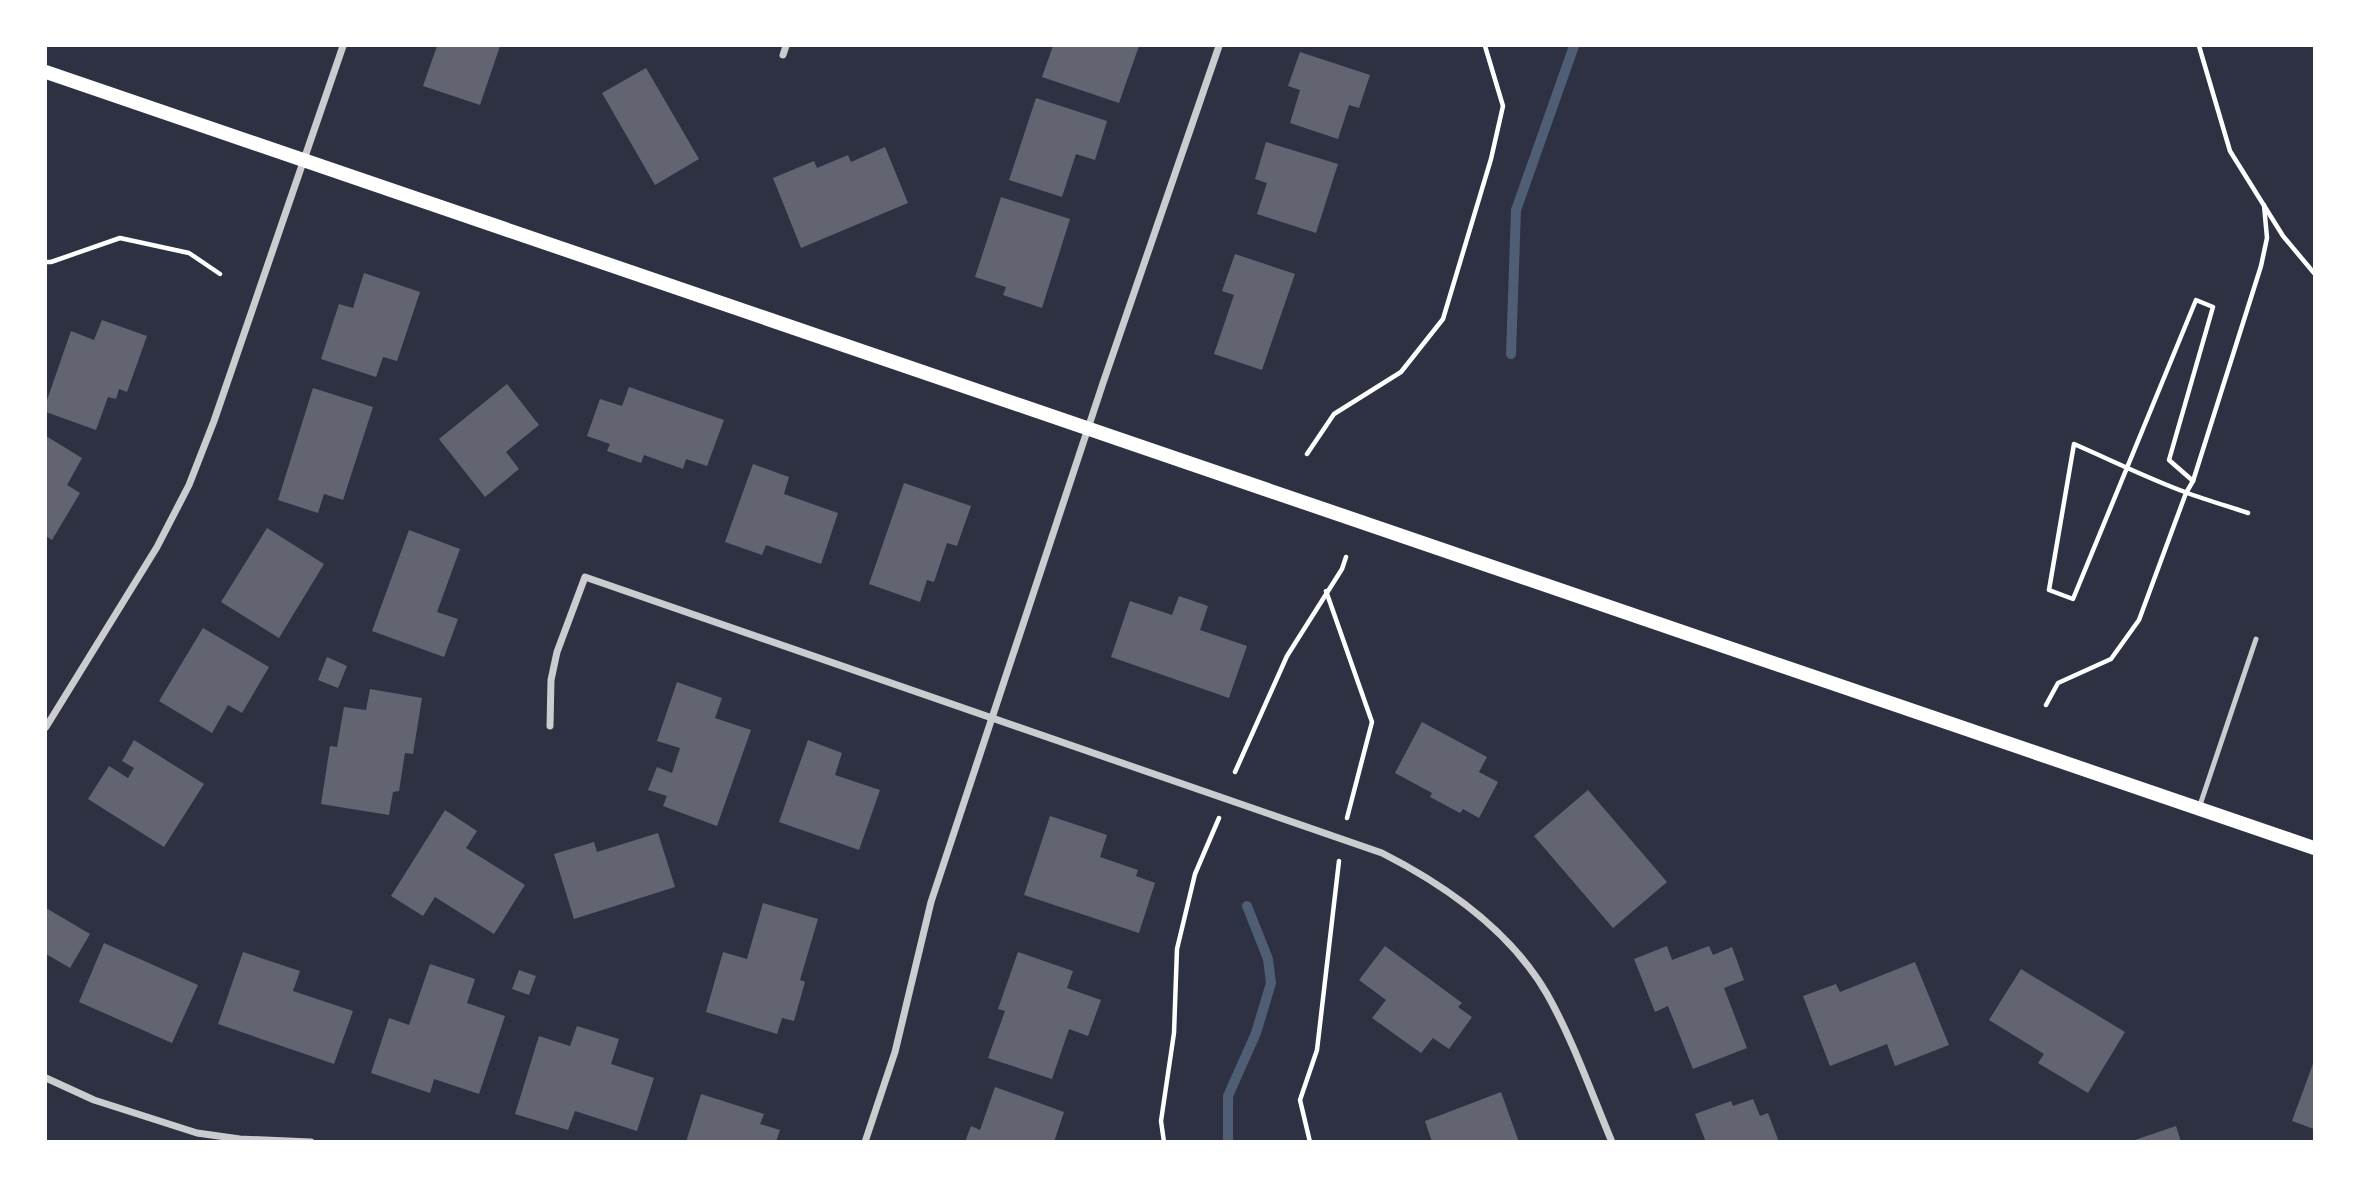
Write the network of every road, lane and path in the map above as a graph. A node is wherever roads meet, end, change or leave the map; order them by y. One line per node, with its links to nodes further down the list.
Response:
1 (342, 46): 8 (street)
2 (786, 46): 6 (street)
3 (1219, 46): 13 (street)
4 (1485, 46): 14 (path)
5 (2199, 46): 9 (path)
6 (783, 55)
7 (46, 72): 8 (main road)
8 (304, 160): 13 (main road); 25 (street)
9 (2264, 205): 12 (path); 16 (path)
10 (46, 262): 11 (path)
11 (220, 274)
12 (2315, 274)
13 (1090, 429): 23 (street); 27 (main road)
14 (1307, 454)
15 (2127, 467): 15 (path); 16 (path); 17 (path)
16 (2193, 481): 17 (path)
17 (2186, 493): 18 (path); 22 (path)
18 (2248, 513)
19 (1346, 557): 20 (path)
20 (1326, 591): 26 (path); 28 (path)
21 (2256, 639): 27 (lane)
22 (2046, 705)
23 (992, 718): 24 (street); 34 (street); 37 (street)
24 (550, 726)
25 (46, 727)
26 (1235, 772)
27 (2199, 808): 30 (main road)
28 (1348, 813)
29 (1219, 818): 35 (path)
30 (2315, 848)
31 (1339, 859): 36 (path)
32 (46, 1078): 33 (street)
33 (311, 1142)
34 (865, 1142)
35 (1164, 1142)
36 (1310, 1142)
37 (1612, 1142)

